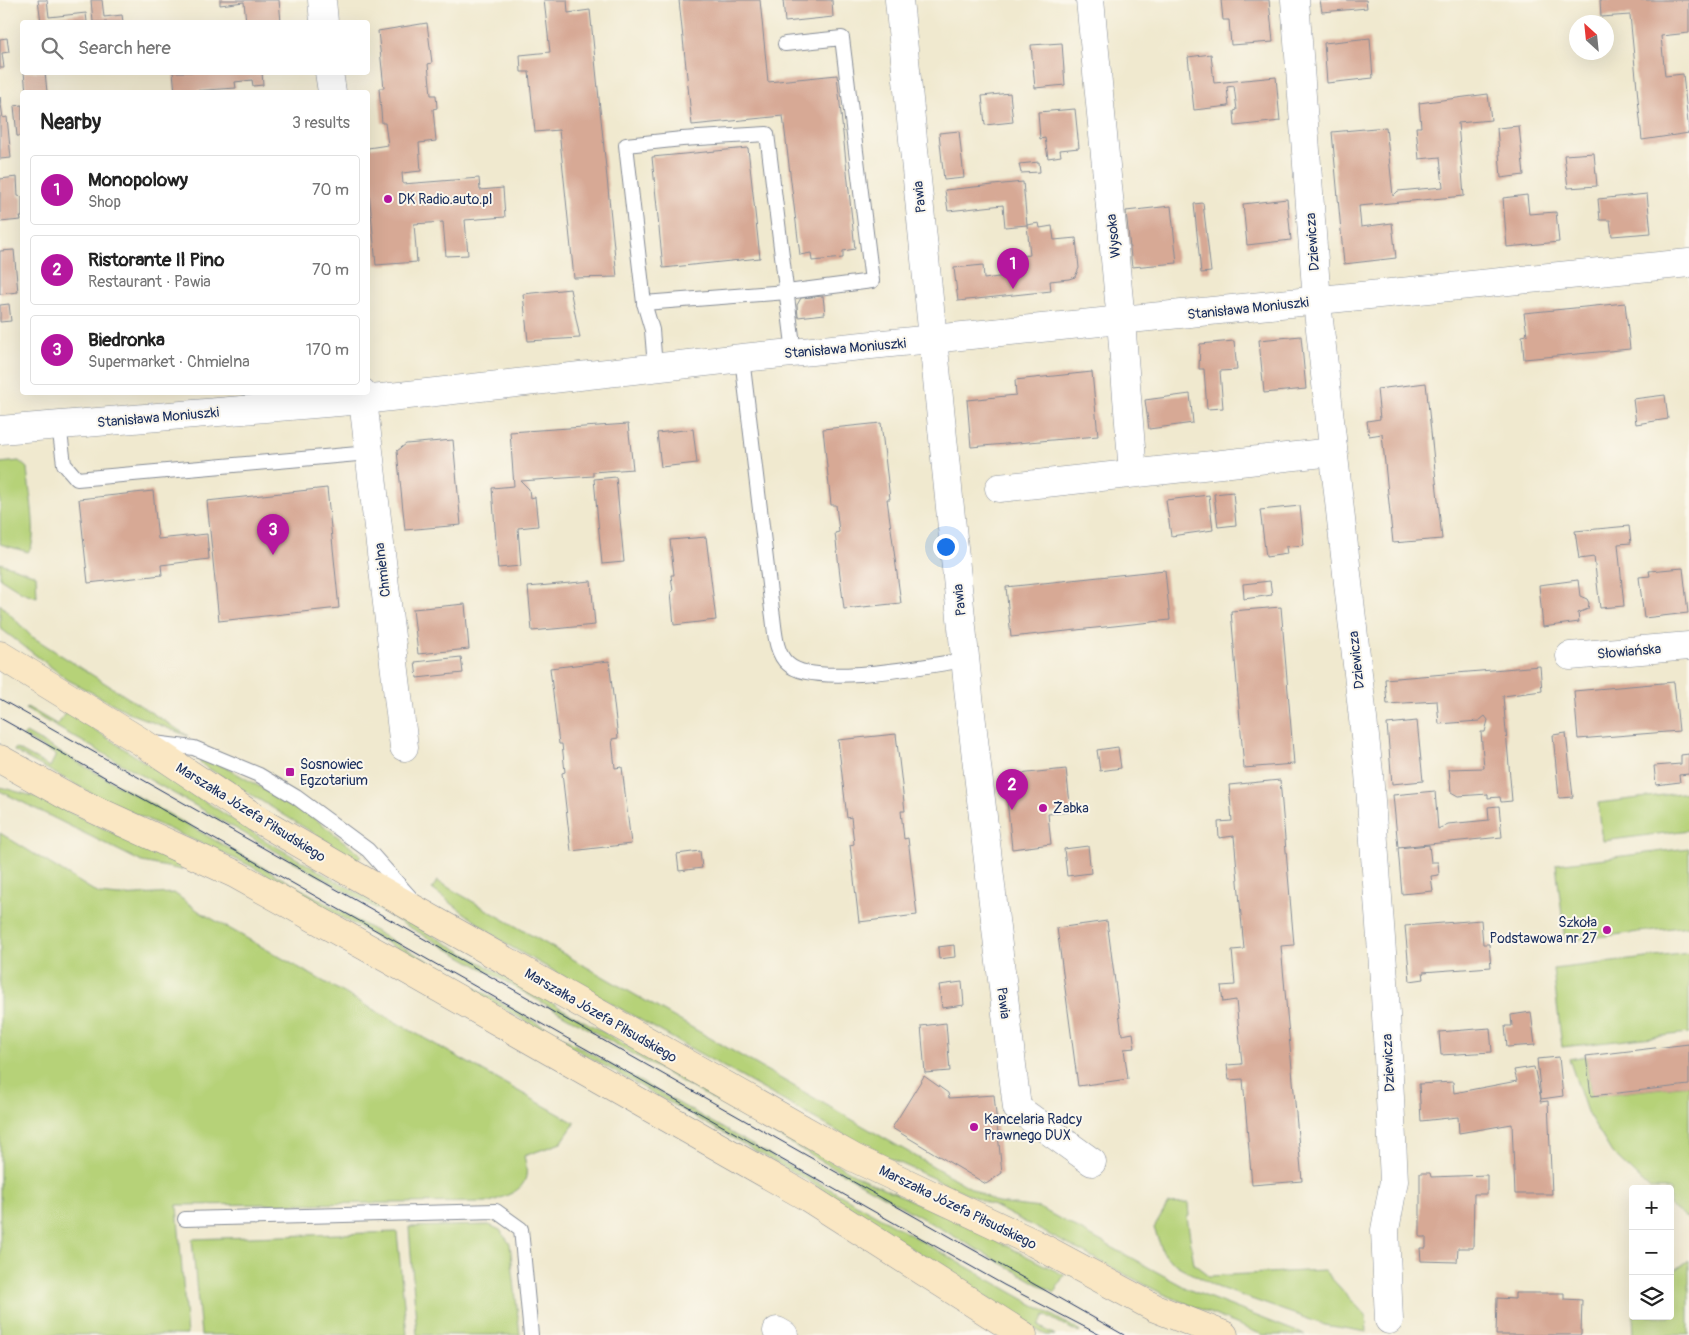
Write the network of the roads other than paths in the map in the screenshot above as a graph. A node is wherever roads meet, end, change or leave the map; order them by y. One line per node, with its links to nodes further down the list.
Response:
1 (322, 0): 5 (street)
2 (899, 0): 14 (street, Pawia)
3 (1090, 0): 13 (street, Wysoka)
4 (1295, 0): 11 (street, Dziewicza)
5 (324, 20)
6 (785, 44): 10 (lane)
7 (330, 75): 8 (street)
8 (332, 90)
9 (1689, 263): 11 (street, Stanisława Moniuszki)
10 (787, 292): 12 (lane); 12 (lane); 15 (lane)
11 (1317, 302): 13 (street, Stanisława Moniuszki); 21 (street, Dziewicza)
12 (644, 303): 17 (lane)
13 (1121, 321): 14 (street, Stanisława Moniuszki); 23 (street, Wysoka)
14 (933, 340): 15 (street, Stanisława Moniuszki); 28 (street, Pawia)
15 (794, 352): 16 (street, Stanisława Moniuszki)
16 (742, 358): 17 (street, Stanisława Moniuszki); 28 (lane)
17 (655, 367): 18 (street, Stanisława Moniuszki)
18 (362, 396): 19 (street, Stanisława Moniuszki); 22 (street, Chmielna)
19 (59, 425): 20 (street, Stanisława Moniuszki); 22 (lane)
20 (0, 430)
21 (1333, 452): 23 (street); 36 (street, Dziewicza)
22 (369, 453): 30 (street, Chmielna)
23 (1133, 473): 24 (street)
24 (999, 488)
25 (1689, 646): 27 (street, Słowiańska)
26 (0, 655): 29 (main road, Marszałka Józefa Piłsudskiego)
27 (1570, 656)
28 (965, 660): 34 (street, Pawia)
29 (140, 741): 33 (main road, Marszałka Józefa Piłsudskiego); 33 (lane)
30 (404, 747)
31 (0, 759): 32 (main road)
32 (12, 772): 38 (main road)
33 (428, 916): 39 (main road, Marszałka Józefa Piłsudskiego)
34 (1092, 1162)
35 (185, 1219): 37 (lane)
36 (1389, 1320)
37 (531, 1335)
38 (1022, 1335)
39 (1224, 1335)

